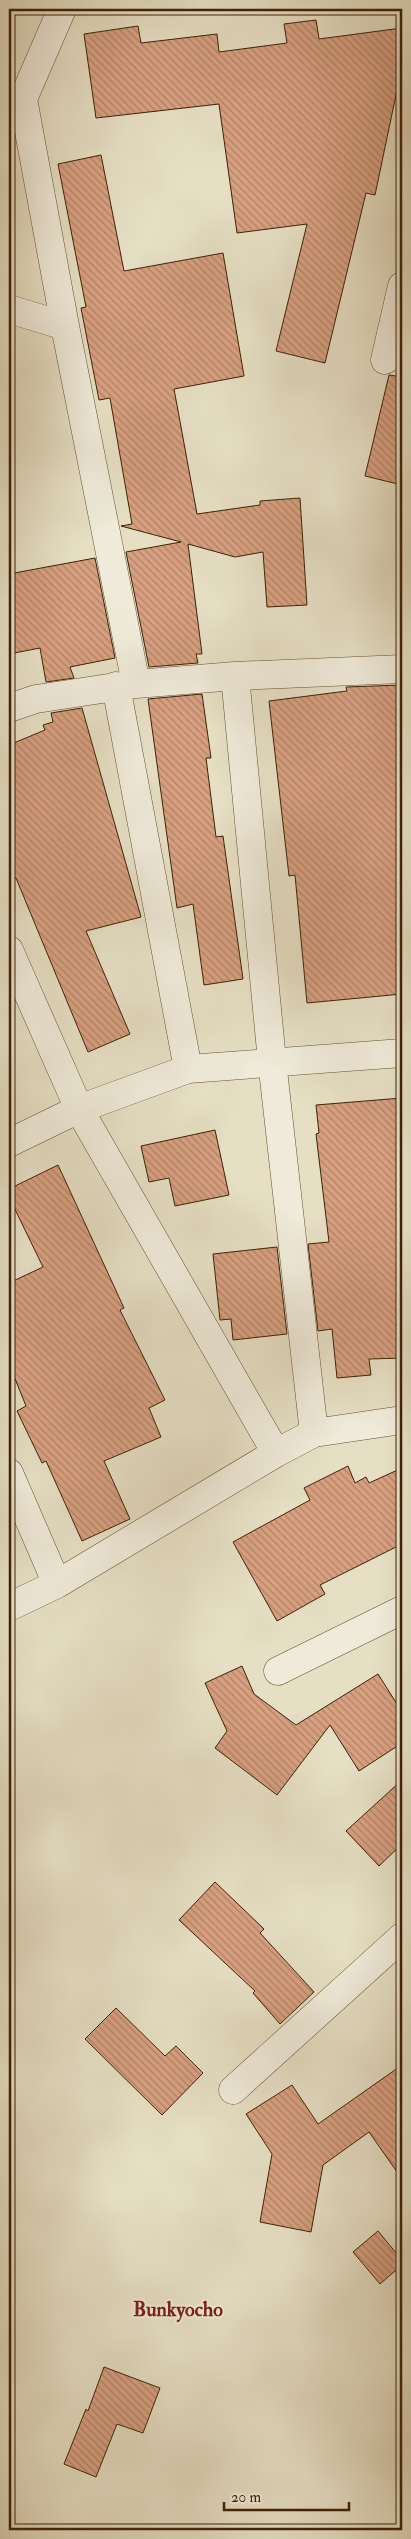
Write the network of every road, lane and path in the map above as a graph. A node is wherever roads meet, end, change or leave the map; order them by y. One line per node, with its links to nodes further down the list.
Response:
1 (62, 9): 4 (street)
2 (402, 286): 5 (street)
3 (9, 309): 4 (street)
4 (66, 326): 8 (street)
5 (385, 360)
6 (402, 669): 7 (street)
7 (235, 676): 8 (street); 12 (street)
8 (126, 685): 9 (street); 13 (street)
9 (9, 708)
10 (9, 950): 14 (street)
11 (402, 1053): 12 (street)
12 (272, 1061): 13 (street); 17 (street)
13 (188, 1068): 14 (street)
14 (79, 1109): 15 (street); 18 (street)
15 (9, 1142)
16 (402, 1420): 17 (street)
17 (314, 1433): 18 (street)
18 (276, 1453): 20 (street)
19 (9, 1473): 20 (street)
20 (58, 1584): 21 (street)
21 (9, 1607)
22 (402, 1610): 23 (street)
23 (278, 1671)
24 (402, 1937): 25 (street)
25 (233, 2090)

